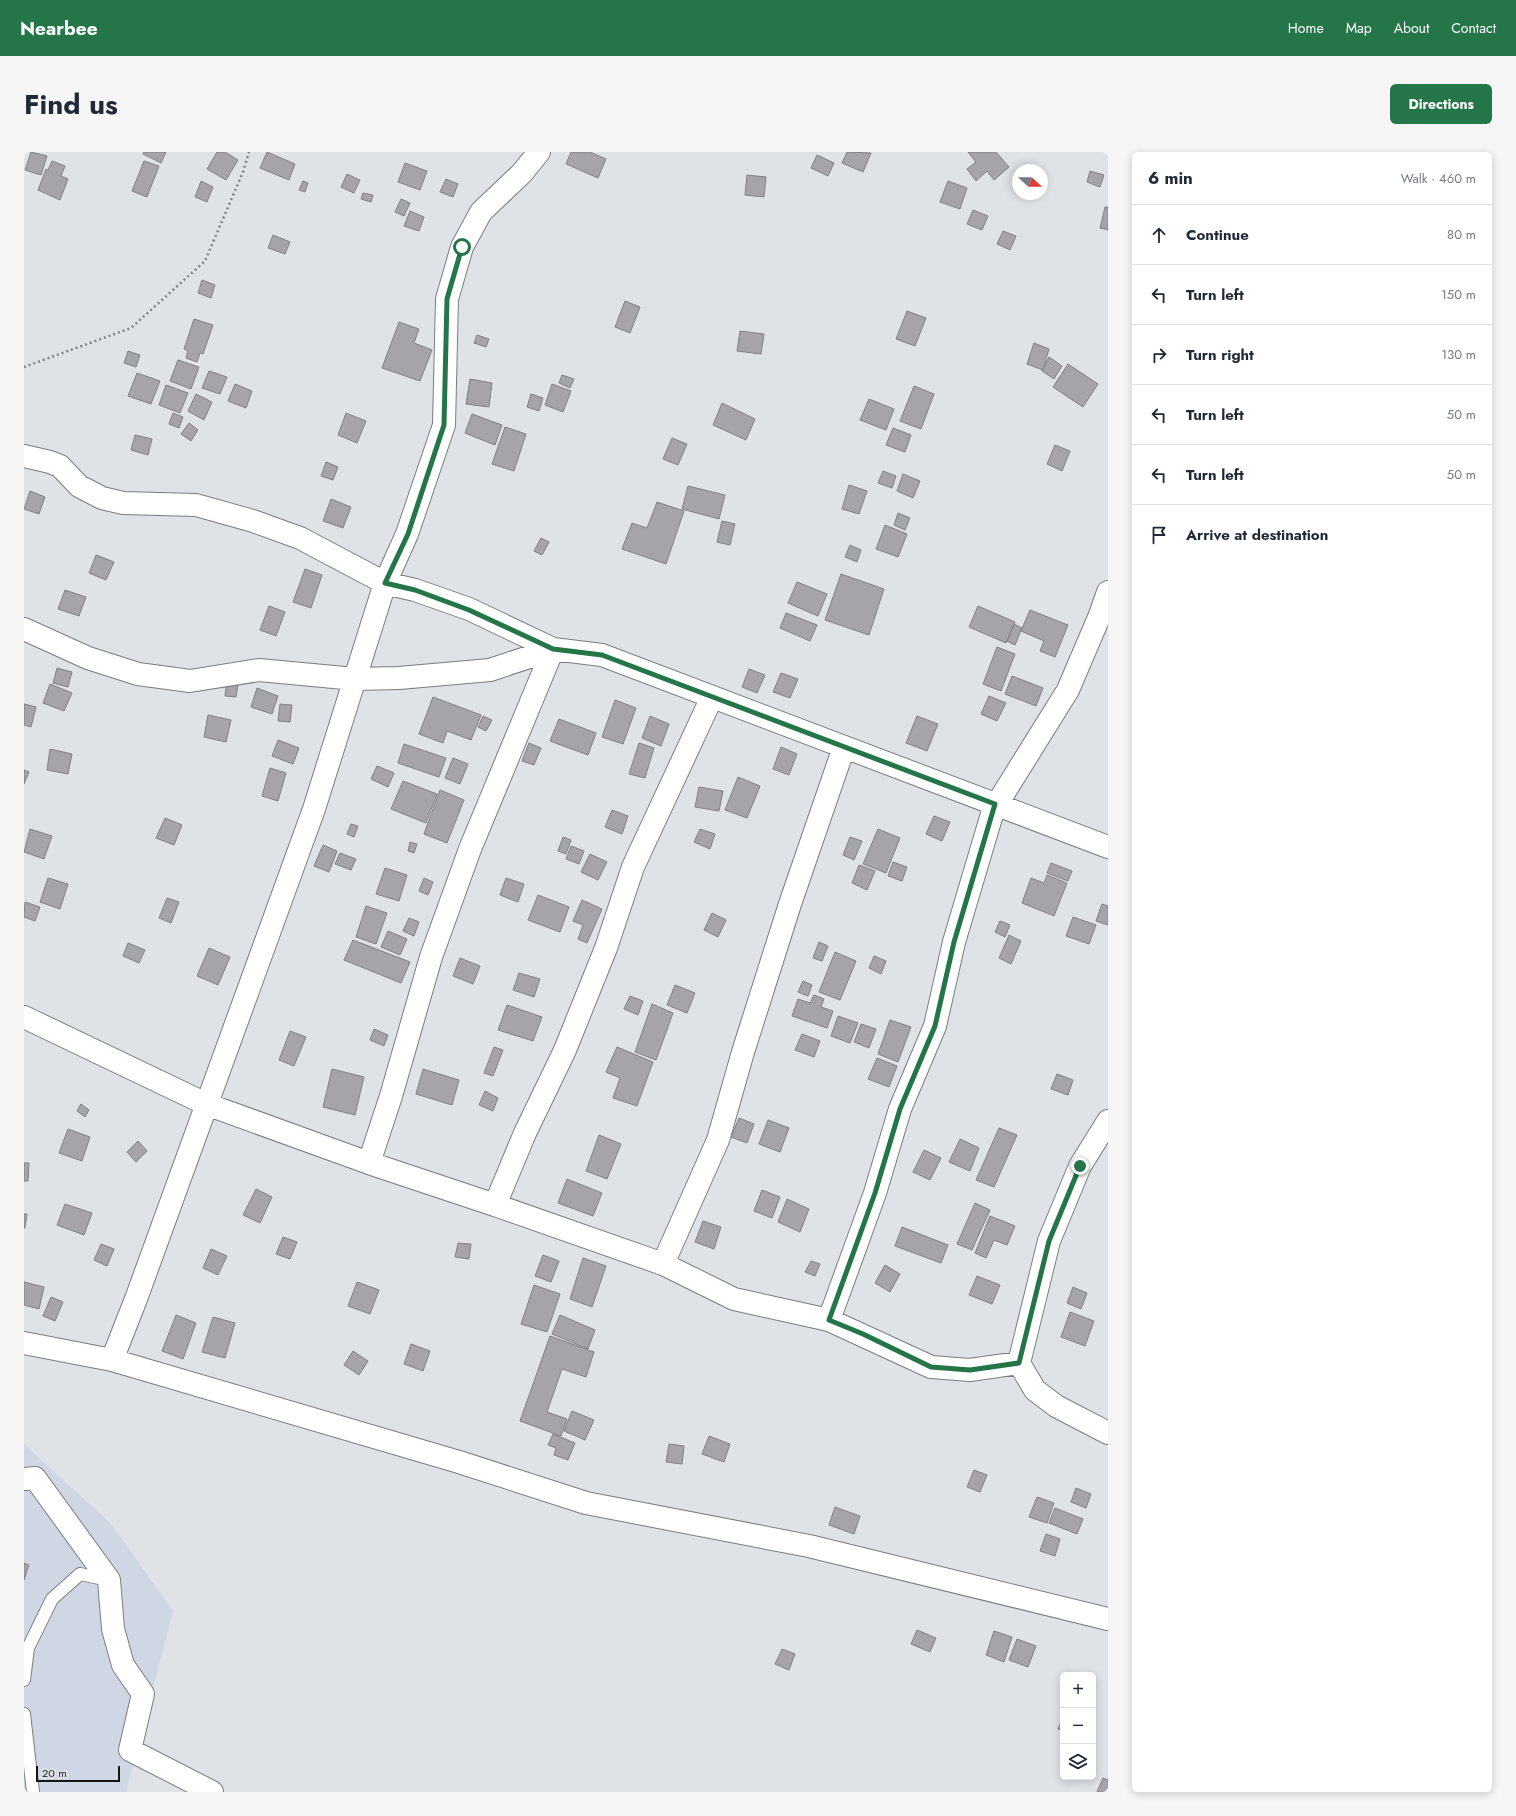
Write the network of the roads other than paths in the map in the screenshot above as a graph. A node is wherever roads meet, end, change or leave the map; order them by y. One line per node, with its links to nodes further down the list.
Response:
1 (539, 152): 3 (street)
2 (24, 456): 3 (street)
3 (385, 583): 6 (street); 8 (street)
4 (1108, 592): 11 (street)
5 (24, 629): 8 (street)
6 (553, 649): 7 (street); 8 (street); 9 (street); 16 (street)
7 (594, 659)
8 (355, 679): 14 (street)
9 (712, 697): 10 (street); 17 (street)
10 (844, 747): 11 (street); 18 (street)
11 (996, 804): 12 (street); 19 (street)
12 (1108, 847)
13 (24, 1017): 14 (street)
14 (206, 1104): 16 (street); 21 (street)
15 (1108, 1121): 22 (street)
16 (369, 1163): 17 (street)
17 (495, 1206): 18 (street)
18 (663, 1264): 19 (street)
19 (829, 1320): 22 (street)
20 (24, 1342): 21 (street)
21 (112, 1360): 26 (street)
22 (1019, 1363): 23 (street)
23 (1108, 1433)
24 (24, 1479): 25 (street)
25 (109, 1580): 27 (lane); 30 (street)
26 (1108, 1619)
27 (24, 1680)
28 (24, 1714): 29 (lane)
29 (34, 1792)
30 (212, 1792)

